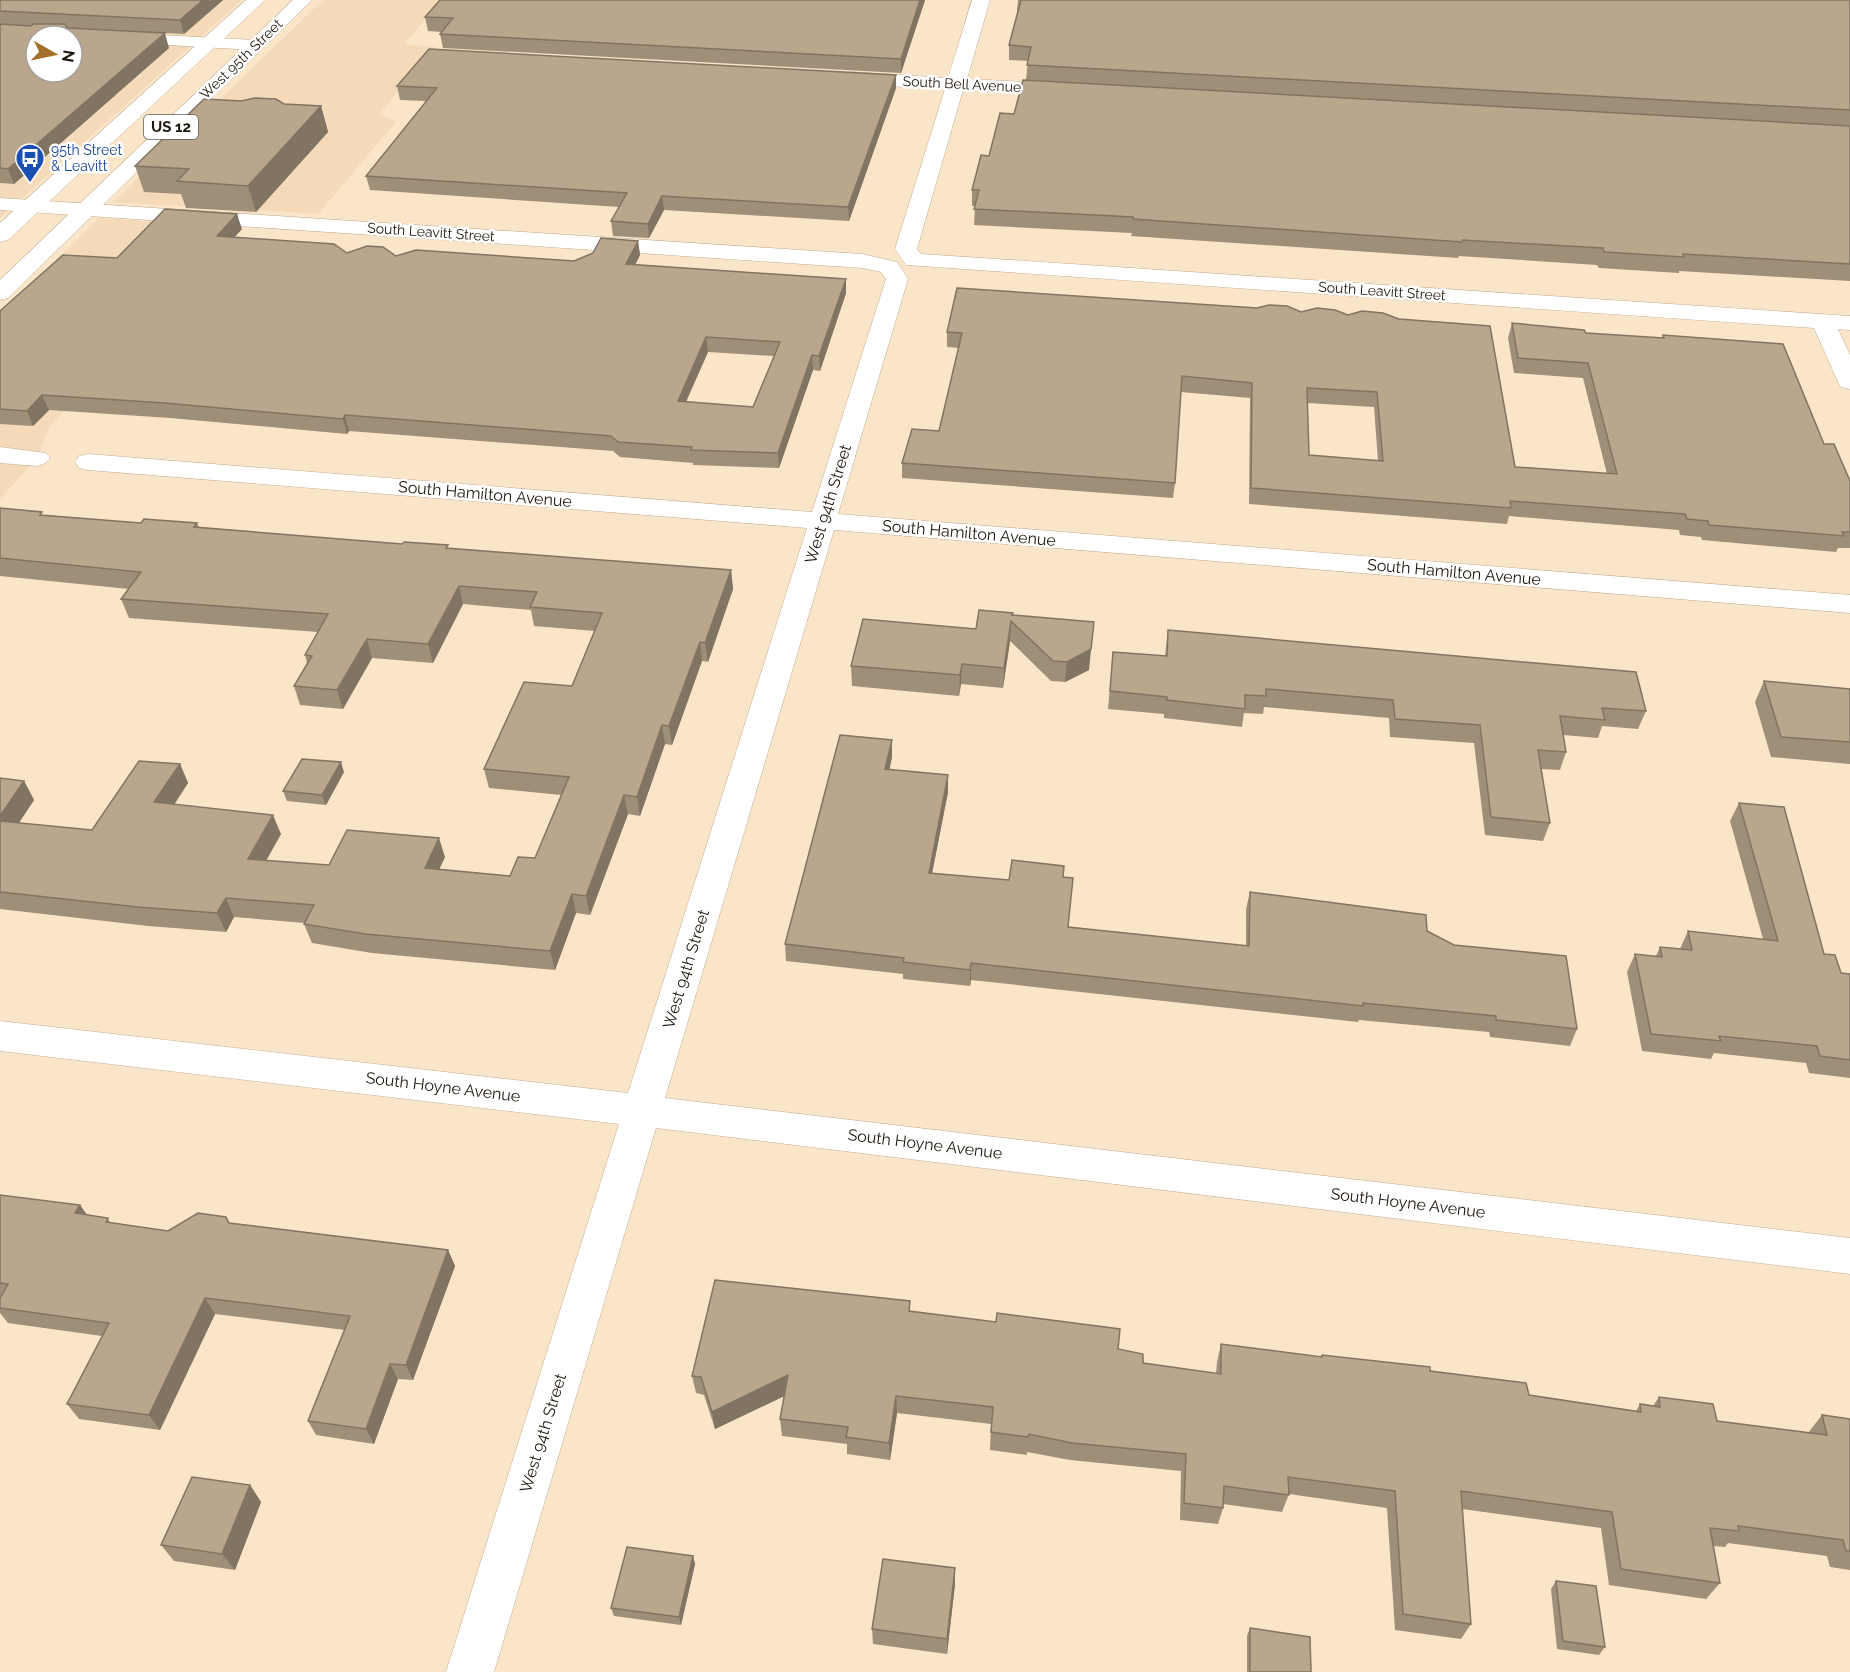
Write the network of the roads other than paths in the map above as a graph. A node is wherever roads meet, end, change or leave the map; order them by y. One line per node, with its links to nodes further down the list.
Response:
1 (256, 0): 5 (street, West 95th Street / US 12)
2 (303, 0): 6 (street, West 95th Street / US 12)
3 (981, 0): 8 (street, West 94th Street)
4 (103, 37): 5 (street)
5 (210, 43): 6 (street); 11 (street, West 95th Street / US 12)
6 (255, 45): 12 (street, West 95th Street / US 12)
7 (838, 78): 8 (street, South Bell Avenue)
8 (956, 84): 9 (street, South Bell Avenue); 14 (street, West 94th Street)
9 (1081, 91)
10 (0, 204): 11 (street, South Leavitt Street)
11 (32, 206): 12 (street, South Leavitt Street); 13 (street, West 95th Street / US 12)
12 (87, 209): 14 (street, South Leavitt Street); 15 (street, West 95th Street / US 12)
13 (0, 235)
14 (893, 259): 16 (street, South Leavitt Street); 22 (street, West 94th Street)
15 (0, 293)
16 (1822, 321): 17 (street, South Leavitt Street); 18 (street)
17 (1850, 323)
18 (1850, 382)
19 (0, 455): 20 (street)
20 (37, 458)
21 (88, 462): 22 (street, South Hamilton Avenue)
22 (823, 521): 23 (street, South Hamilton Avenue); 25 (street, West 94th Street)
23 (1850, 604)
24 (0, 1036): 25 (street, South Hoyne Avenue)
25 (642, 1110): 26 (street, South Hoyne Avenue); 27 (street, West 94th Street)
26 (1850, 1256)
27 (470, 1672)

